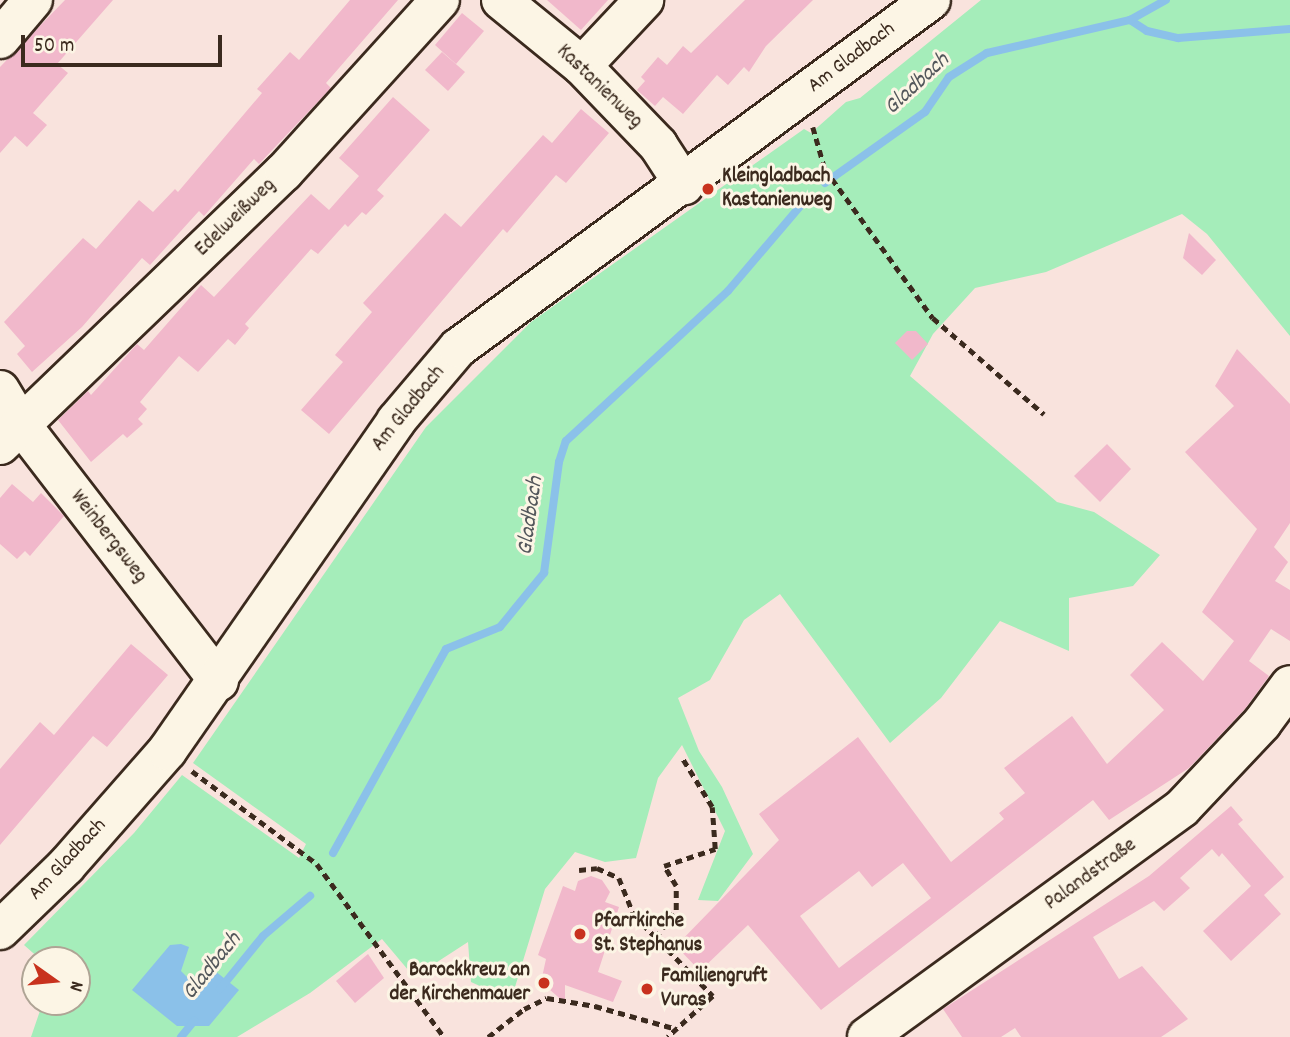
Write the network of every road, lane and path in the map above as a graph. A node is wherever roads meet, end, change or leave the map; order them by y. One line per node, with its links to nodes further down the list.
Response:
1 (33, 0): 6 (street)
2 (440, 0): 12 (street, Edelweißweg)
3 (501, 0): 7 (street, Kastanienweg)
4 (644, 0): 7 (street)
5 (931, 0): 8 (street, Am Gladbach)
6 (0, 39)
7 (582, 66): 9 (street, Kastanienweg)
8 (800, 97): 9 (street, Am Gladbach); 11 (path)
9 (684, 185): 13 (street, Am Gladbach)
10 (0, 390): 12 (street, Weinbergsweg)
11 (1044, 414)
12 (10, 434): 13 (street, Weinbergsweg)
13 (219, 681): 15 (street, Am Gladbach)
14 (1290, 685): 24 (street, Palandstraße)
15 (167, 751): 18 (street, Am Gladbach); 21 (path)
16 (682, 758): 19 (path)
17 (579, 870): 19 (path)
18 (0, 930)
19 (655, 938): 20 (path)
20 (678, 1029): 22 (path); 23 (path)
21 (443, 1037)
22 (488, 1037)
23 (668, 1037)
24 (867, 1037)

